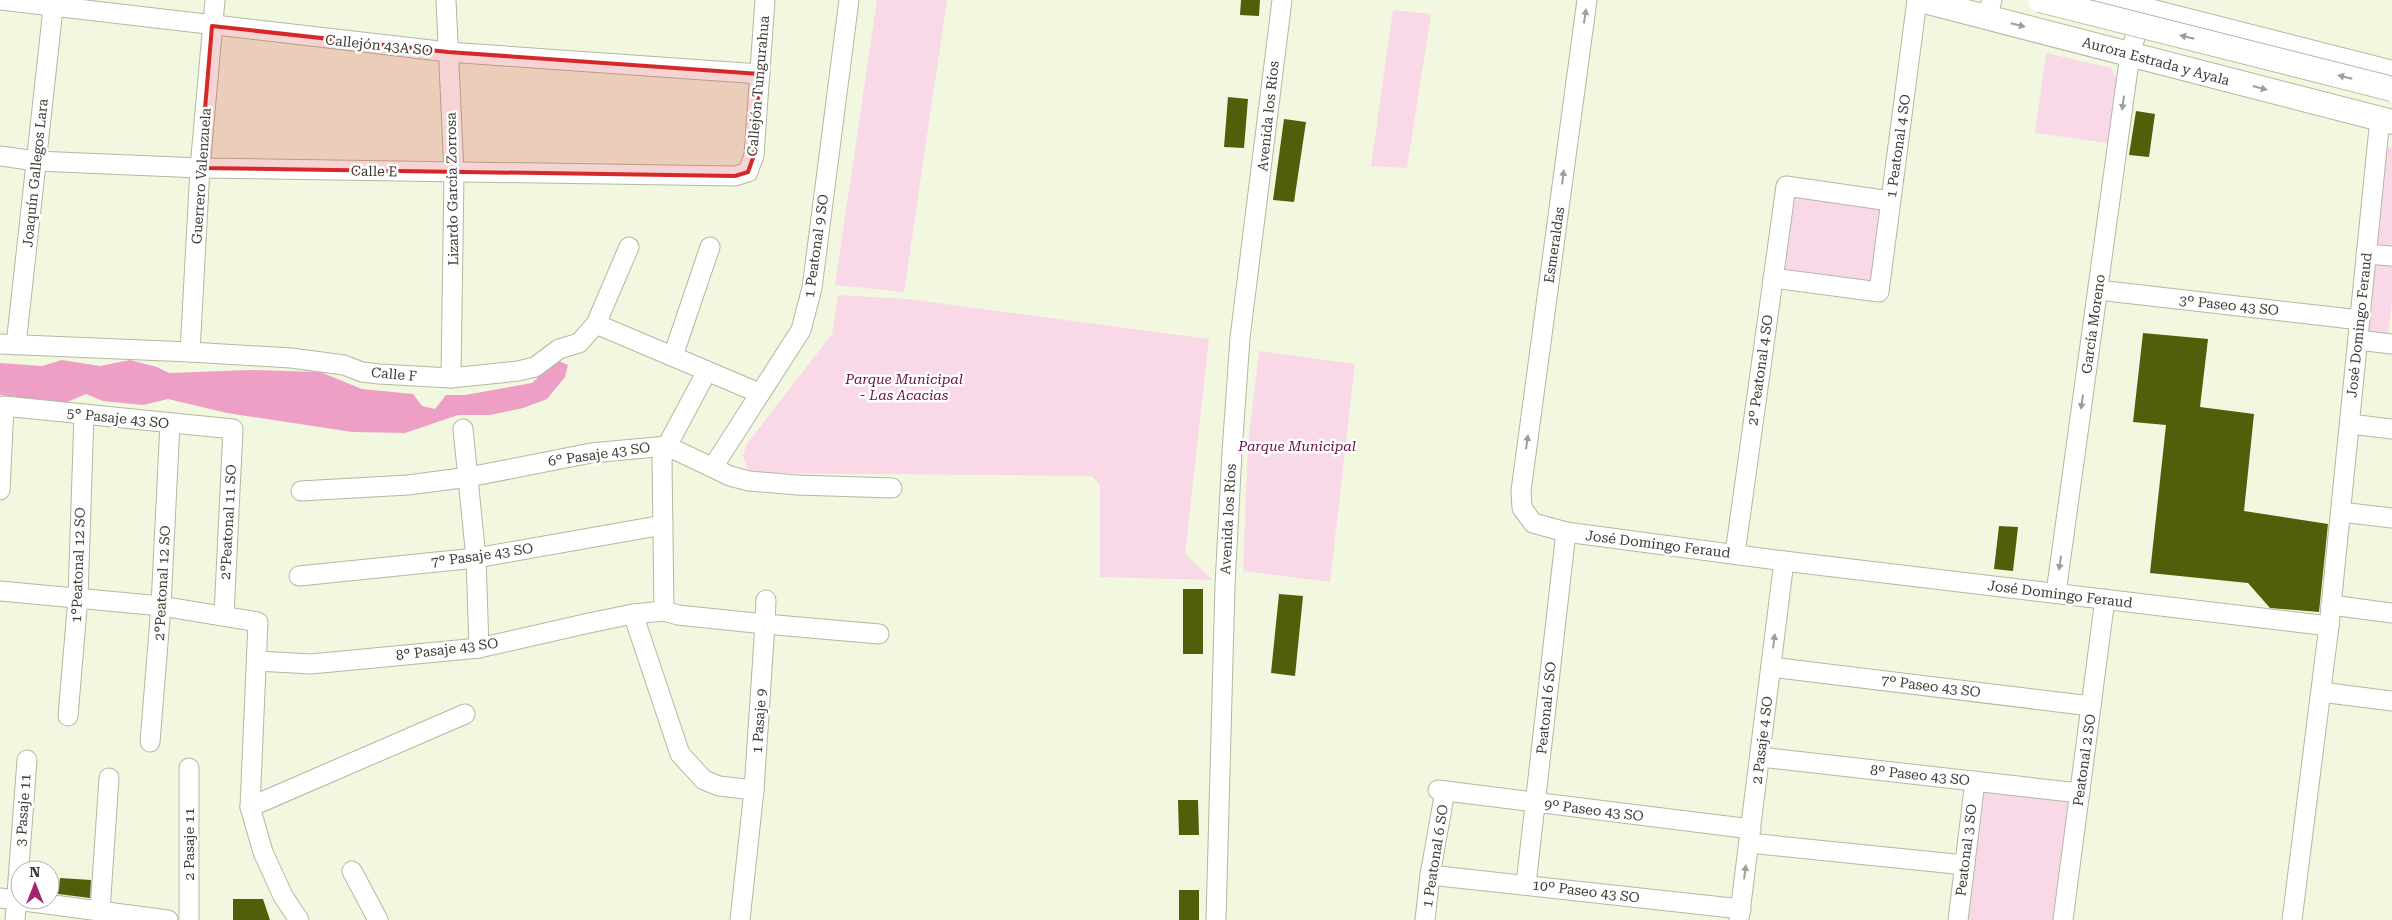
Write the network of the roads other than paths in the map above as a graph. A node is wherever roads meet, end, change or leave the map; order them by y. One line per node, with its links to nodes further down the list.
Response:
1 (0, 0): 11 (street, Callejón 43A SO)
2 (215, 0): 15 (street, Guerrero Valenzuela)
3 (446, 0): 17 (street, Lizardo García Zorrosa)
4 (766, 0): 21 (street, Callejón Tungurahua)
5 (849, 0): 45 (street, 1 Peatonal 9 SO)
6 (1282, 0): 114 (street, Avenida los Ríos)
7 (1587, 0): 58 (street, Esmeraldas, one-way to 7)
8 (1919, 0): 13 (main road, Aurora Estrada y Ayala); 29 (street, 1 Peatonal 4 SO)
9 (2040, 0): 22 (main road, one-way to 9, bridge)
10 (2106, 0): 12 (main road); 16 (main road)
11 (53, 3): 15 (street, Callejón 43A SO); 25 (street, Joaquín Gallegos Lara)
12 (2145, 5): 14 (main road); 18 (street, García Moreno)
13 (1990, 9): 16 (main road, Aurora Estrada y Ayala, one-way to 16)
14 (2177, 18): 19 (main road); 20 (main road)
15 (212, 26): 17 (street, Callejón 43A SO); 26 (street, Guerrero Valenzuela)
16 (2094, 45): 18 (main road, Aurora Estrada y Ayala)
17 (448, 52): 21 (street, Callejón 43A SO); 27 (street, Lizardo García Zorrosa)
18 (2130, 54): 19 (main road, Aurora Estrada y Ayala); 35 (street, García Moreno, one-way to 35)
19 (2166, 64): 23 (main road, Aurora Estrada y Ayala, one-way to 23)
20 (2392, 73)
21 (760, 74): 28 (street, Callejón Tungurahua)
22 (2392, 89)
23 (2386, 120): 32 (street, José Domingo Feraud)
24 (0, 156): 25 (street, Calle E)
25 (36, 161): 26 (street, Calle E); 40 (street, Joaquín Gallegos Lara)
26 (200, 168): 27 (street, Calle E); 41 (street, Guerrero Valenzuela)
27 (454, 172): 28 (street, Calle E); 44 (street, Lizardo García Zorrosa)
28 (748, 172)
29 (1890, 201): 34 (street, 2º Peatonal 4 SO); 34 (street, 1 Peatonal 4 SO)
30 (710, 247): 42 (street)
31 (629, 248): 37 (street, Calle F)
32 (2366, 254): 33 (street); 36 (street, José Domingo Feraud)
33 (2392, 256)
34 (1773, 278): 63 (street, 2º Peatonal 4 SO)
35 (2098, 290): 36 (street, 3º Paseo 43 SO); 68 (street, García Moreno, one-way to 68)
36 (2360, 320): 38 (street, José Domingo Feraud)
37 (596, 324): 42 (street); 44 (street, Calle F)
38 (2358, 340): 39 (street); 48 (street, José Domingo Feraud)
39 (2392, 344)
40 (8, 345): 41 (street, Calle F)
41 (190, 352): 44 (street, Calle F)
42 (673, 356): 43 (street)
43 (707, 371): 45 (street); 52 (street)
44 (451, 378)
45 (759, 393): 53 (street, 1 Peatonal 9 SO)
46 (84, 414): 47 (street, 5° Pasaje 43 SO); 56 (street, 5° Pasaje 43 SO); 69 (street, 1°Peatonal 12 SO)
47 (170, 423): 49 (street, 5° Pasaje 43 SO); 73 (street, 2°Peatonal 12 SO)
48 (2350, 424): 51 (street); 59 (street, José Domingo Feraud)
49 (233, 429): 77 (street, 2°Peatonal 11 SO)
50 (463, 429): 54 (street)
51 (2392, 429)
52 (667, 446): 53 (street, 6° Pasaje 43 SO); 54 (street, 6° Pasaje 43 SO); 61 (street)
53 (713, 467): 55 (street, 6° Pasaje 43 SO)
54 (469, 477): 57 (street, 6° Pasaje 43 SO); 64 (street)
55 (892, 488)
56 (0, 490)
57 (300, 491)
58 (1521, 491): 62 (street, José Domingo Feraud)
59 (2341, 512): 60 (street); 70 (street, José Domingo Feraud)
60 (2392, 518)
61 (663, 525): 64 (street, 7° Pasaje 43 SO); 74 (street)
62 (1566, 532): 63 (street, José Domingo Feraud); 98 (street, Peatonal 6 SO)
63 (1735, 554): 65 (street, José Domingo Feraud)
64 (476, 558): 66 (street, 7° Pasaje 43 SO); 81 (street)
65 (1784, 561): 68 (street, José Domingo Feraud); 83 (street, 2 Pasaje 4 SO, one-way to 65)
66 (299, 576)
67 (0, 591): 69 (street)
68 (2056, 593): 71 (street, José Domingo Feraud)
69 (78, 598): 73 (street); 88 (street, 1°Peatonal 12 SO)
70 (2332, 598): 75 (street); 79 (street, José Domingo Feraud)
71 (2105, 599): 79 (street, José Domingo Feraud); 86 (street, Peatonal 2 SO)
72 (766, 600): 78 (street, 1 Pasaje 9)
73 (161, 606): 77 (street); 89 (street, 2°Peatonal 12 SO)
74 (664, 611): 76 (street, 8° Pasaje 43 SO); 78 (street)
75 (2392, 613)
76 (633, 614): 81 (street, 8° Pasaje 43 SO); 95 (street)
77 (224, 615): 82 (street)
78 (765, 624): 80 (street); 95 (street, 1 Pasaje 9)
79 (2329, 626): 84 (street)
80 (879, 634)
81 (479, 648): 82 (street, 8° Pasaje 43 SO)
82 (257, 661): 99 (street)
83 (1771, 666): 86 (street, 7º Paseo 43 SO); 90 (street, 2 Pasaje 4 SO)
84 (2321, 692): 85 (street); 118 (street)
85 (2392, 702)
86 (2091, 706): 97 (street, Peatonal 2 SO)
87 (465, 714): 99 (street)
88 (68, 716)
89 (150, 742)
90 (1760, 756): 94 (street, 8º Paseo 43 SO); 100 (street, 2 Pasaje 4 SO)
91 (27, 760): 105 (street, 3 Pasaje 11)
92 (189, 768): 110 (street, 2 Pasaje 11)
93 (109, 778): 106 (street)
94 (1975, 781): 97 (street, 8º Paseo 43 SO); 101 (street, Peatonal 3 SO)
95 (754, 790): 113 (street, 1 Pasaje 9)
96 (1442, 791): 98 (street, 9º Paseo 43 SO); 103 (street, 1 Peatonal 6 SO)
97 (2080, 792): 117 (street, Peatonal 2 SO)
98 (1535, 803): 100 (street, 9º Paseo 43 SO); 104 (street, Peatonal 6 SO)
99 (250, 807): 111 (street)
100 (1750, 836): 101 (street, 9º Paseo 43 SO); 107 (street, 2 Pasaje 4 SO, one-way to 100)
101 (1965, 865): 116 (street, Peatonal 3 SO)
102 (352, 871): 112 (street)
103 (1430, 875): 104 (street, 10º Paseo 43 SO); 115 (street, 1 Peatonal 6 SO)
104 (1526, 884): 107 (street, 10º Paseo 43 SO)
105 (8, 899): 106 (street); 108 (street, 3 Pasaje 11)
106 (100, 911): 109 (street)
107 (1740, 914)
108 (15, 920)
109 (168, 920)
110 (190, 920)
111 (299, 920)
112 (378, 920)
113 (740, 920)
114 (1216, 920)
115 (1425, 920)
116 (1958, 920)
117 (2063, 920)
118 (2292, 920)

